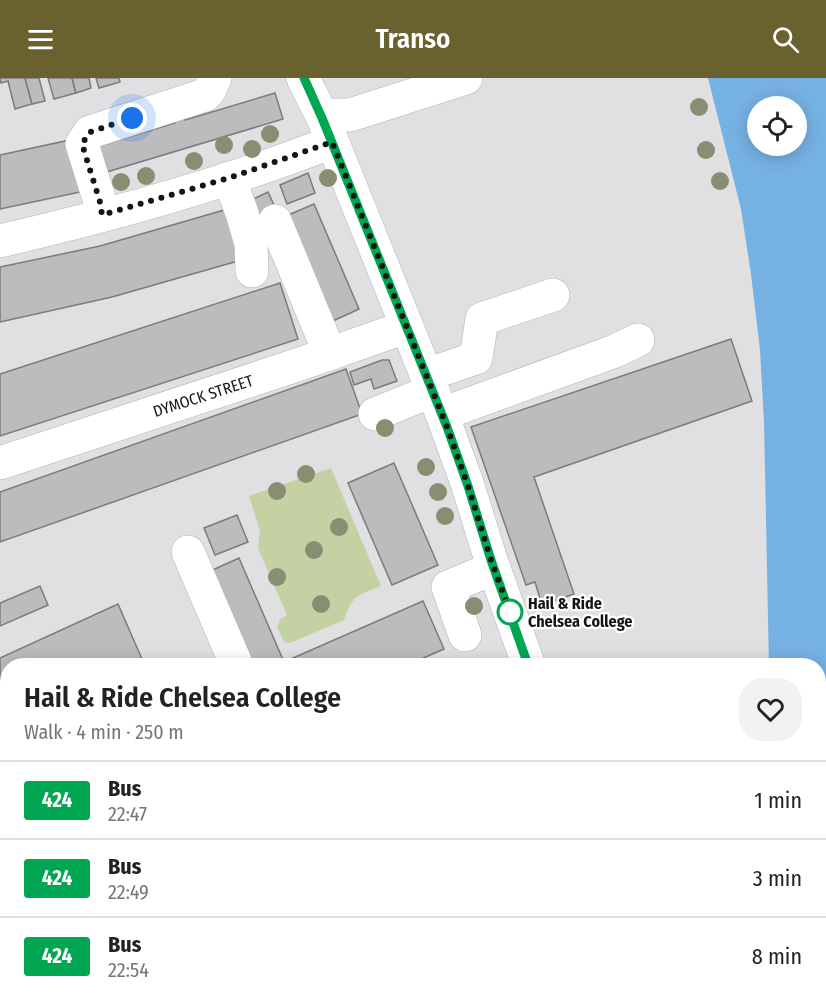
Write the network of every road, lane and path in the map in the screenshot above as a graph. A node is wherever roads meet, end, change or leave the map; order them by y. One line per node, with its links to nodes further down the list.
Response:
1 (215, 78): 6 (street)
2 (303, 78): 4 (street)
3 (466, 78): 4 (street)
4 (327, 130): 5 (street); 11 (street)
5 (229, 178): 6 (street); 9 (street)
6 (102, 215): 8 (street)
7 (275, 221): 13 (street)
8 (0, 241)
9 (252, 271)
10 (553, 295): 14 (street)
11 (406, 327): 13 (street, DYMOCK STREET); 14 (street)
12 (638, 340): 14 (street)
13 (330, 354): 16 (street, DYMOCK STREET)
14 (433, 393): 15 (street); 18 (street)
15 (375, 414)
16 (0, 463)
17 (188, 552): 20 (street)
18 (494, 568): 19 (street); 21 (street)
19 (465, 635)
20 (234, 658)
21 (524, 658)

